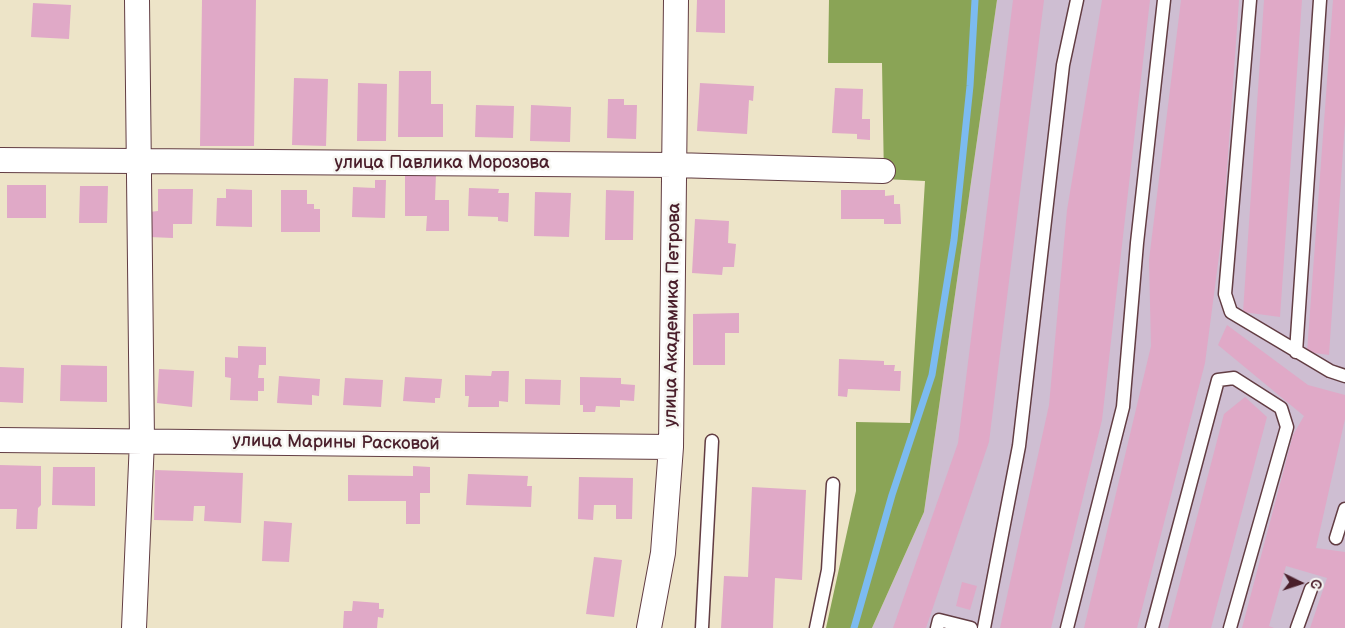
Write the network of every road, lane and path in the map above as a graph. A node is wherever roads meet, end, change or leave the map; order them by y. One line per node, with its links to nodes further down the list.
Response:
1 (137, 0): 8 (street)
2 (676, 0): 9 (street, улица Академика Петрова)
3 (1077, 0): 27 (lane)
4 (1164, 0): 28 (lane)
5 (1250, 0): 11 (lane)
6 (1320, 0): 11 (lane)
7 (0, 160): 8 (street, улица Павлика Морозова)
8 (138, 160): 9 (street, улица Павлика Морозова); 14 (street)
9 (674, 165): 10 (street, улица Павлика Морозова); 16 (street, улица Академика Петрова)
10 (883, 171)
11 (1296, 352): 12 (lane)
12 (1345, 376)
13 (0, 440): 14 (street, улица Марины Расковой)
14 (142, 440): 16 (street, улица Марины Расковой); 21 (street)
15 (712, 442): 23 (lane)
16 (671, 447): 22 (street, улица Академика Петрова)
17 (833, 484): 24 (lane)
18 (1345, 509): 19 (lane)
19 (1336, 538)
20 (1311, 589): 31 (lane)
21 (134, 628)
22 (649, 628)
23 (702, 628)
24 (816, 628)
25 (937, 628): 26 (lane)
26 (971, 628)
27 (984, 628)
28 (1067, 628)
29 (1152, 628): 30 (lane)
30 (1230, 628)
31 (1297, 628)

